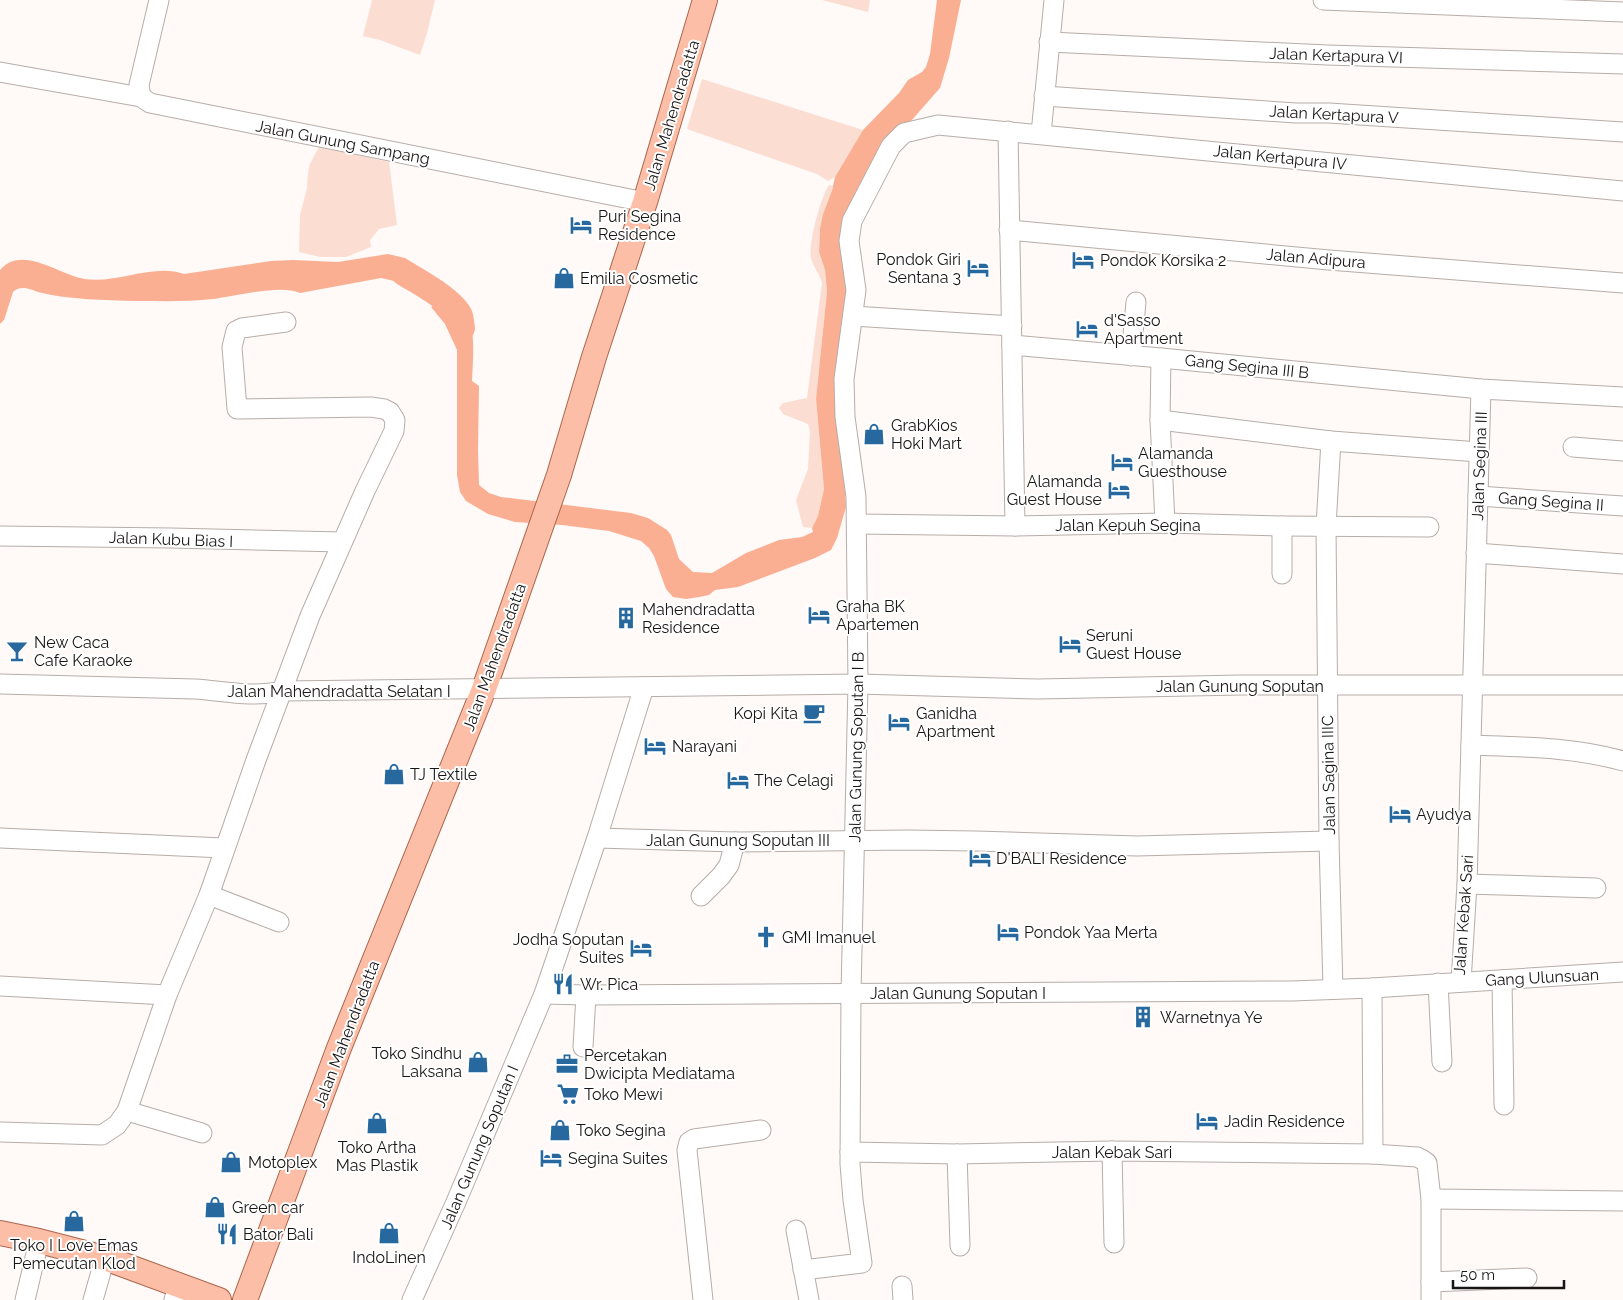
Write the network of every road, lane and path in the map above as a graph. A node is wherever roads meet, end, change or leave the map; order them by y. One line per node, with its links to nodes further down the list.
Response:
1 (159, 0): 10 (street)
2 (705, 0): 16 (main road, Jalan Mahendradatta)
3 (1054, 0): 6 (street)
4 (1323, 0): 5 (street)
5 (1623, 12)
6 (1049, 42): 7 (street, Jalan Kertapura VI); 9 (street)
7 (1623, 64)
8 (0, 72): 10 (street, Jalan Gunung Sampang)
9 (1044, 96): 13 (street, Jalan Kertapura V); 14 (street)
10 (141, 97): 16 (street, Jalan Gunung Sampang)
11 (938, 125): 12 (street, Jalan Kertapura IV); 20 (street, Jalan Gunung Soputan I B)
12 (1008, 131): 14 (street, Jalan Kertapura IV); 17 (street)
13 (1623, 132)
14 (1041, 134): 15 (street, Jalan Kertapura IV)
15 (1623, 191)
16 (645, 202): 52 (main road, Jalan Mahendradatta)
17 (1009, 230): 18 (street, Jalan Adipura); 22 (street)
18 (1623, 283)
19 (1136, 302): 24 (street)
20 (853, 316): 22 (street); 36 (street, Jalan Gunung Soputan I B)
21 (286, 322): 42 (street)
22 (1012, 326): 23 (street)
23 (1012, 346): 24 (street, Gang Segina III B); 37 (street)
24 (1131, 356): 25 (street, Gang Segina III B)
25 (1161, 358): 26 (street, Gang Segina III B); 28 (street)
26 (1481, 389): 27 (street, Jalan Segina III); 32 (street, Jalan Segina III)
27 (1623, 397)
28 (1160, 420): 29 (street); 35 (street)
29 (1331, 441): 32 (street); 39 (street, Jalan Sagina IIIC)
30 (1573, 447): 31 (street)
31 (1623, 451)
32 (1479, 452): 33 (street, Jalan Segina III)
33 (1478, 496): 34 (street, Gang Segina II); 43 (street, Jalan Segina III)
34 (1623, 506)
35 (1164, 523): 37 (street, Jalan Kepuh Segina); 38 (street, Jalan Kepuh Segina)
36 (857, 524): 37 (street, Jalan Kepuh Segina); 47 (street, Jalan Gunung Soputan I B)
37 (1015, 526)
38 (1282, 526): 39 (street, Jalan Kepuh Segina); 45 (street)
39 (1326, 526): 40 (street, Jalan Kepuh Segina); 50 (street, Jalan Sagina IIIC)
40 (1429, 527)
41 (0, 536): 42 (street, Jalan Kubu Bias I)
42 (342, 542): 53 (street)
43 (1476, 553): 44 (street); 48 (street, Jalan Segina III)
44 (1623, 564)
45 (1282, 574)
46 (0, 684): 53 (street, Jalan Mahendradatta Selatan I)
47 (858, 684): 50 (street, Jalan Gunung Soputan); 51 (street, Jalan Mahendradatta Selatan I); 58 (street, Jalan Gunung Soputan I B)
48 (1473, 684): 49 (street, Jalan Gunung Soputan); 50 (street, Jalan Gunung Soputan); 54 (street, Jalan Kebak Sari)
49 (1623, 685)
50 (1327, 686): 59 (street, Jalan Sagina IIIC)
51 (644, 687): 52 (street, Jalan Mahendradatta Selatan I); 57 (street, Jalan Gunung Soputan I)
52 (484, 690): 53 (street, Jalan Mahendradatta Selatan I); 104 (main road, Jalan Mahendradatta)
53 (282, 691): 61 (street)
54 (1471, 745): 55 (street); 62 (street, Jalan Kebak Sari)
55 (1623, 761)
56 (0, 838): 61 (street)
57 (597, 838): 60 (street, Jalan Gunung Soputan III); 74 (street, Jalan Gunung Soputan I)
58 (854, 840): 59 (street, Jalan Gunung Soputan III); 60 (street, Jalan Gunung Soputan III); 75 (street, Jalan Gunung Soputan I B)
59 (1329, 840): 73 (street, Jalan Sagina IIIC)
60 (735, 842): 65 (street)
61 (224, 848): 64 (street)
62 (1467, 884): 63 (street); 69 (street, Jalan Kebak Sari)
63 (1596, 888)
64 (209, 895): 66 (street); 76 (street)
65 (701, 896)
66 (279, 922)
67 (1623, 972): 68 (street, Gang Ulunsuan)
68 (1502, 980): 69 (street, Gang Ulunsuan); 80 (street)
69 (1461, 982): 70 (street, Jalan Kebak Sari)
70 (1438, 983): 72 (street, Jalan Kebak Sari); 79 (street)
71 (0, 986): 76 (street)
72 (1372, 988): 73 (street, Jalan Gunung Soputan I); 88 (street)
73 (1333, 989): 75 (street, Jalan Gunung Soputan I)
74 (544, 994): 77 (street, Jalan Gunung Soputan I); 105 (street, Jalan Gunung Soputan I)
75 (850, 994): 77 (street, Jalan Gunung Soputan I); 86 (street, Jalan Gunung Soputan I B)
76 (168, 995): 81 (street)
77 (586, 995): 78 (street)
78 (583, 1047)
79 (1442, 1062)
80 (1504, 1105)
81 (127, 1111): 83 (street); 84 (street)
82 (761, 1130): 106 (street)
83 (0, 1132)
84 (202, 1133)
85 (1112, 1151): 87 (street, Jalan Kebak Sari); 88 (street, Jalan Kebak Sari); 94 (street)
86 (850, 1152): 87 (street, Jalan Kebak Sari); 97 (street, Jalan Gunung Soputan I B)
87 (957, 1154): 95 (street)
88 (1373, 1154): 89 (street, Jalan Kebak Sari)
89 (1432, 1199): 90 (street); 99 (street, Jalan Kebak Sari)
90 (1623, 1201)
91 (796, 1230): 97 (street)
92 (0, 1232): 93 (main road)
93 (39, 1241): 96 (main road); 102 (street)
94 (1114, 1243)
95 (960, 1246)
96 (105, 1258): 100 (main road); 103 (street)
97 (803, 1270): 107 (street)
98 (1527, 1278): 99 (street)
99 (1431, 1291)
100 (176, 1292): 101 (main road)
101 (206, 1298)
102 (25, 1300)
103 (93, 1300)
104 (244, 1300)
105 (412, 1300)
106 (703, 1300)
107 (809, 1300)

